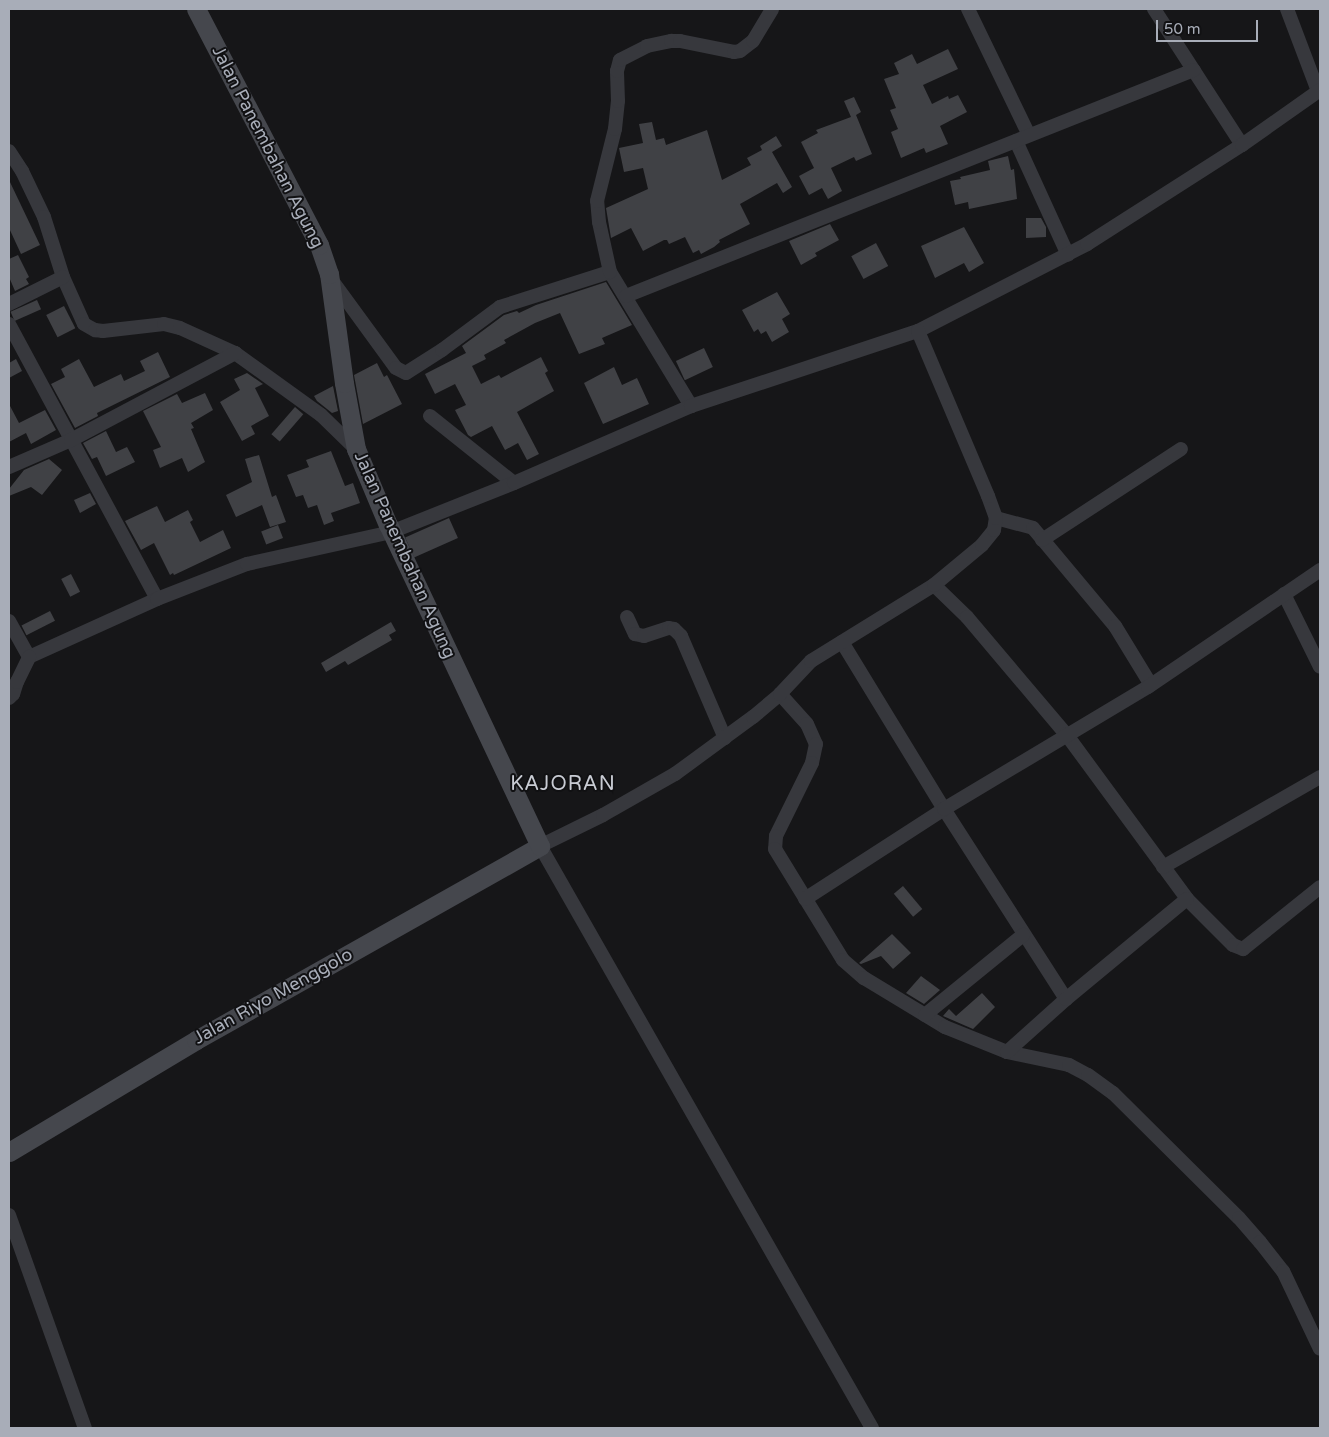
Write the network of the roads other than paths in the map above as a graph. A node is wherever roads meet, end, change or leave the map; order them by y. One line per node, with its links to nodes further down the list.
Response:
1 (196, 9): 13 (street, Jalan Panembahan Agung)
2 (772, 9): 12 (street)
3 (968, 9): 8 (street)
4 (1287, 9): 7 (street)
5 (1160, 10): 6 (street)
6 (1194, 70): 8 (street); 9 (street)
7 (1317, 86): 9 (street)
8 (1022, 138): 11 (street); 15 (street)
9 (1239, 140): 11 (street)
10 (9, 151): 14 (street)
11 (1068, 255): 18 (street)
12 (610, 272): 13 (street); 15 (street)
13 (329, 276): 23 (street, Jalan Panembahan Agung)
14 (63, 277): 16 (street); 19 (street)
15 (626, 296): 20 (street)
16 (9, 304)
17 (9, 324): 22 (street)
18 (919, 333): 20 (street); 27 (street)
19 (235, 353): 22 (street); 23 (street)
20 (690, 404): 26 (street)
21 (430, 416): 26 (street)
22 (71, 440): 25 (street); 33 (street)
23 (356, 449): 28 (street, Jalan Panembahan Agung)
24 (1181, 449): 29 (street)
25 (9, 467)
26 (514, 483): 28 (street)
27 (996, 518): 29 (street); 31 (street)
28 (387, 523): 33 (street); 46 (street, Jalan Panembahan Agung)
29 (1042, 540): 39 (street)
30 (1320, 570): 32 (street)
31 (934, 585): 36 (street); 42 (street)
32 (1284, 594): 38 (street); 39 (street)
33 (157, 599): 37 (street)
34 (627, 618): 43 (street)
35 (9, 621): 37 (street)
36 (842, 642): 40 (street); 45 (street)
37 (29, 657): 41 (street)
38 (1320, 667)
39 (1151, 685): 42 (street)
40 (780, 694): 43 (street); 49 (street)
41 (9, 698)
42 (1066, 734): 45 (street); 47 (street)
43 (725, 738): 46 (street)
44 (1320, 777): 47 (street)
45 (944, 809): 49 (street); 51 (street)
46 (540, 846): 55 (street, Jalan Riyo Menggolo); 59 (street)
47 (1163, 867): 50 (street)
48 (1320, 887): 50 (street)
49 (805, 899): 53 (street)
50 (1187, 899): 52 (street)
51 (1023, 935): 52 (street); 53 (street)
52 (1066, 999): 54 (street)
53 (924, 1015): 54 (street)
54 (1007, 1052): 57 (street)
55 (9, 1152)
56 (9, 1215): 58 (street)
57 (1320, 1349)
58 (85, 1428)
59 (872, 1428)

